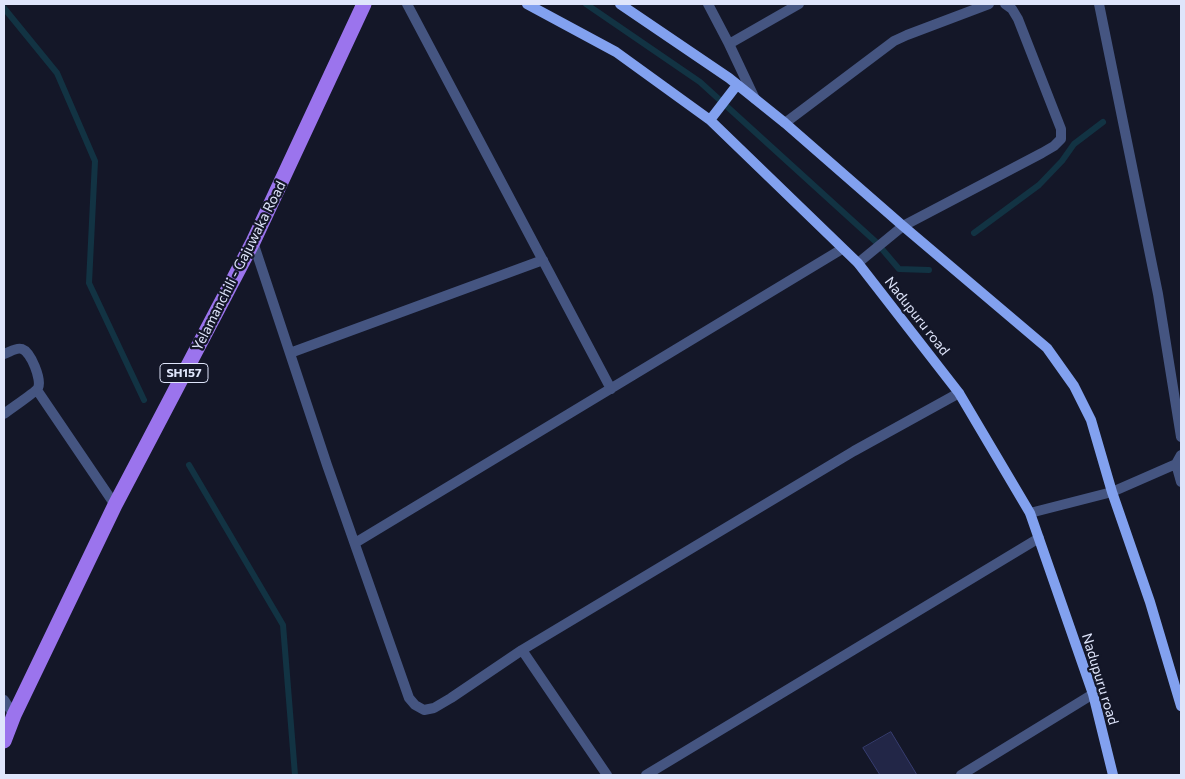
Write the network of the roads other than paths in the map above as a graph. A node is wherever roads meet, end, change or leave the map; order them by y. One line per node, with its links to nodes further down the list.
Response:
1 (364, 4): 16 (main road, Yelamanchili - Gajuwaka Road / SH157)
2 (407, 4): 18 (street)
3 (527, 4): 13 (street, Nadupuru road)
4 (620, 4): 11 (street)
5 (708, 4): 10 (street)
6 (798, 4): 10 (street)
7 (989, 4): 14 (street)
8 (1005, 4): 15 (street)
9 (1099, 4): 26 (street)
10 (729, 44): 12 (street)
11 (737, 85): 12 (street); 13 (street)
12 (755, 99): 14 (street)
13 (710, 120): 17 (street, Nadupuru road)
14 (785, 123): 15 (street)
15 (903, 226): 19 (street); 29 (street)
16 (253, 242): 20 (street); 30 (main road, Yelamanchili - Gajuwaka Road / SH157)
17 (842, 249): 19 (street, Nadupuru road); 22 (street)
18 (543, 260): 20 (street); 22 (street)
19 (858, 263): 24 (street, Nadupuru road)
20 (290, 353): 33 (street)
21 (4, 354): 23 (street)
22 (611, 389): 33 (street)
23 (38, 390): 25 (street); 30 (street)
24 (959, 393): 31 (street, Nadupuru road); 34 (street)
25 (4, 414)
26 (1181, 437)
27 (1178, 459): 28 (street); 29 (street)
28 (1181, 482)
29 (1112, 492): 31 (street); 35 (street)
30 (115, 505): 39 (main road, Yelamanchili - Gajuwaka Road / SH157)
31 (1030, 513): 32 (street, Nadupuru road)
32 (1040, 538): 36 (street, Nadupuru road); 42 (street)
33 (355, 543): 34 (street)
34 (522, 650): 41 (street)
35 (1179, 687): 38 (street)
36 (1092, 694): 43 (street); 44 (street, Nadupuru road)
37 (4, 700): 39 (street)
38 (1181, 706)
39 (14, 714): 40 (main road, Yelamanchili - Gajuwaka Road / SH157)
40 (4, 741)
41 (607, 775)
42 (646, 775)
43 (961, 775)
44 (1113, 775)

